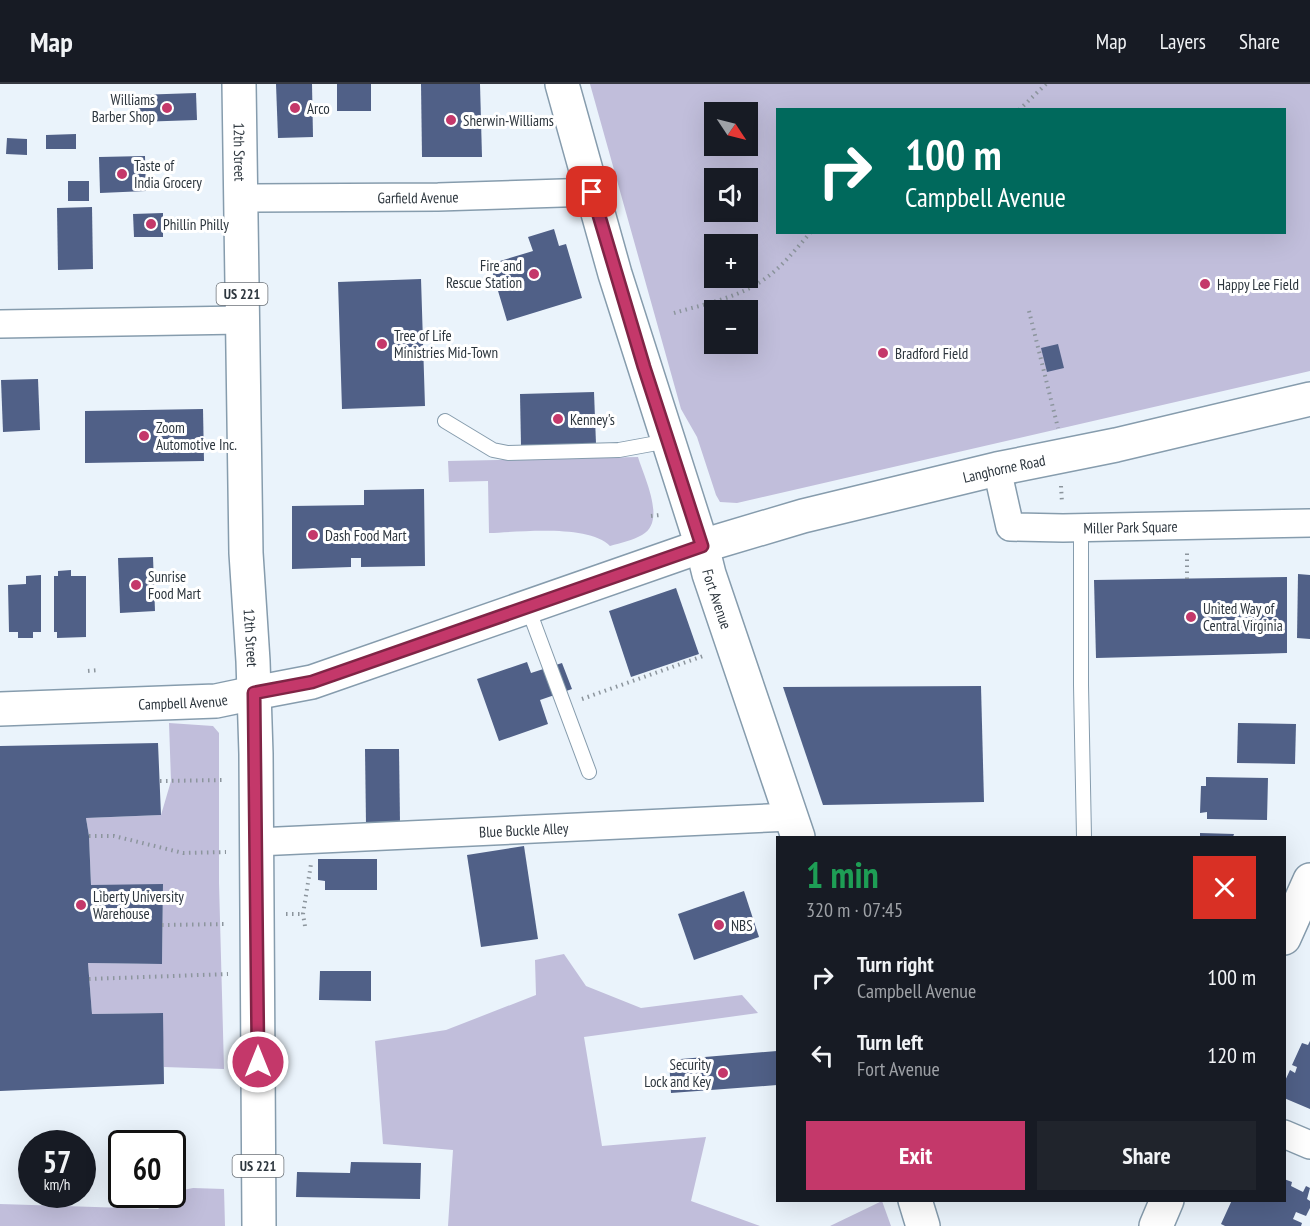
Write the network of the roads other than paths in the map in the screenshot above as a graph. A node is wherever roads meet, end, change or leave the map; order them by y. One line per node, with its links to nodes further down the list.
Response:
1 (239, 84): 4 (main road, 12th Street / US 221)
2 (562, 84): 3 (main road, Fort Avenue)
3 (592, 192): 4 (street, Garfield Avenue); 9 (main road, Fort Avenue)
4 (242, 198): 5 (main road, 12th Street / US 221)
5 (243, 320): 6 (street); 15 (main road, 12th Street / US 221)
6 (0, 324)
7 (1310, 399): 10 (main road, Langhorne Road)
8 (445, 421): 9 (lane)
9 (668, 441): 13 (main road, Fort Avenue)
10 (997, 470): 11 (street, Miller Park Square); 13 (main road, Langhorne Road)
11 (1072, 520): 12 (street, Miller Park Square); 19 (lane)
12 (1310, 523)
13 (702, 546): 14 (main road, Campbell Avenue); 18 (main road, Fort Avenue)
14 (528, 608): 15 (main road, Campbell Avenue); 17 (lane)
15 (254, 693): 16 (main road, Campbell Avenue); 20 (main road, 12th Street / US 221)
16 (0, 709)
17 (589, 772)
18 (795, 827): 20 (street, Blue Buckle Alley)
19 (1084, 836)
20 (257, 842): 27 (main road, 12th Street / US 221)
21 (1310, 880): 22 (main road)
22 (1286, 934)
23 (1286, 1135): 24 (street)
24 (1310, 1145)
25 (916, 1202): 28 (main road)
26 (1166, 1202): 29 (main road)
27 (258, 1226)
28 (923, 1226)
29 (1156, 1226)

